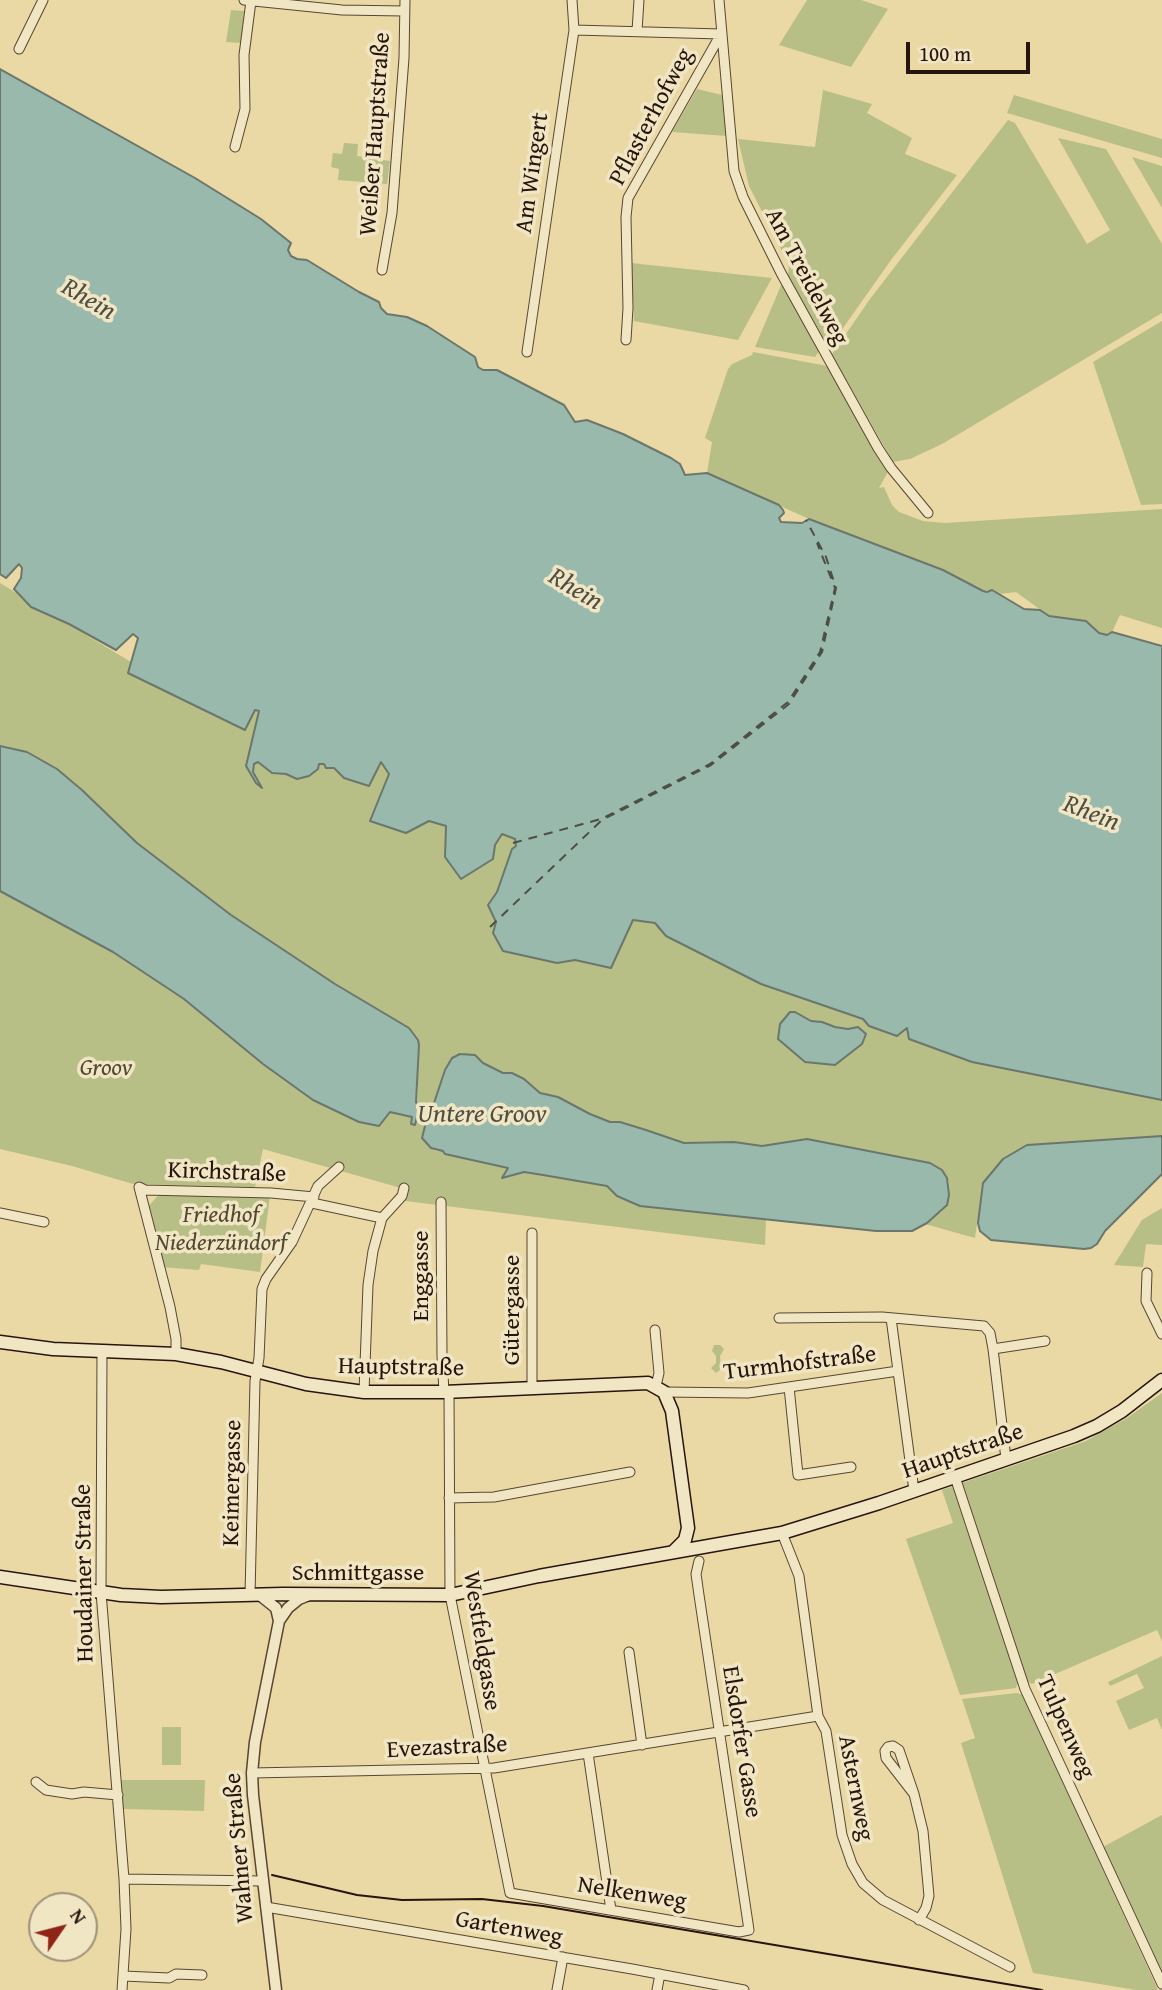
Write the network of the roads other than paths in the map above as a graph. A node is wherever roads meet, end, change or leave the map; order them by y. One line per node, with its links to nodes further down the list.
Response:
1 (43, 0): 12 (street)
2 (244, 0): 7 (street)
3 (405, 0): 8 (street, Weißer Hauptstraße)
4 (572, 0): 9 (street, Am Wingert)
5 (639, 0): 10 (street)
6 (719, 0): 11 (street, Pflasterhofweg)
7 (251, 1): 8 (street); 13 (street)
8 (404, 11): 14 (street, Weißer Hauptstraße)
9 (574, 30): 10 (street); 16 (street, Am Wingert)
10 (638, 31): 11 (street)
11 (721, 34): 15 (street, Pflasterhofweg); 17 (street, Am Treidelweg)
12 (19, 49)
13 (235, 147)
14 (382, 270)
15 (626, 340)
16 (527, 352)
17 (928, 513)
18 (339, 1167): 20 (street, Keimergasse)
19 (404, 1188): 23 (street)
20 (313, 1200): 23 (street, Kirchstraße); 35 (street, Kirchstraße); 36 (street, Keimergasse)
21 (441, 1202): 43 (street, Enggasse)
22 (0, 1213): 24 (street)
23 (383, 1218): 42 (street)
24 (44, 1222)
25 (532, 1233): 39 (street, Gütergasse)
26 (1147, 1273): 30 (street)
27 (779, 1318): 28 (street)
28 (891, 1318): 33 (street); 37 (street)
29 (655, 1330): 41 (street)
30 (1162, 1334)
31 (1045, 1341): 33 (street)
32 (0, 1342): 34 (main road, Hauptstraße)
33 (993, 1349): 44 (street)
34 (102, 1350): 35 (main road, Hauptstraße); 56 (street, Houdainer Straße)
35 (176, 1354): 36 (main road, Hauptstraße)
36 (257, 1371): 42 (main road, Hauptstraße); 57 (street, Keimergasse)
37 (898, 1371): 40 (street, Turmhofstraße); 48 (street)
38 (1162, 1380): 44 (main road, Hauptstraße)
39 (532, 1387): 41 (main road, Hauptstraße); 43 (main road, Hauptstraße)
40 (789, 1387): 41 (street, Turmhofstraße); 45 (street)
41 (660, 1389): 50 (main road)
42 (364, 1392): 43 (main road, Hauptstraße)
43 (447, 1392): 49 (street, Westfeldgasse)
44 (1006, 1459): 47 (main road, Hauptstraße)
45 (851, 1467)
46 (630, 1472): 49 (street)
47 (955, 1477): 48 (main road, Hauptstraße); 83 (street, Tulpenweg)
48 (914, 1491): 51 (main road, Hauptstraße)
49 (449, 1498): 59 (street, Westfeldgasse)
50 (688, 1528): 52 (main road); 53 (main road)
51 (782, 1533): 52 (main road, Hauptstraße); 62 (street, Asternweg)
52 (713, 1544): 53 (main road, Schmittgasse)
53 (673, 1552): 59 (main road, Schmittgasse)
54 (699, 1561): 63 (street, Elsdorfer Gasse)
55 (0, 1577): 56 (main road, Schmittgasse)
56 (101, 1592): 57 (main road, Schmittgasse); 70 (street, Houdainer Straße)
57 (255, 1595): 58 (main road, Schmittgasse); 60 (street)
58 (309, 1595): 59 (main road, Schmittgasse); 60 (street)
59 (450, 1595): 66 (street, Westfeldgasse)
60 (278, 1621): 67 (street, Wahner Straße)
61 (629, 1652): 64 (street)
62 (818, 1716): 63 (street, Evezastraße); 76 (street, Asternweg)
63 (720, 1732): 64 (street, Evezastraße); 77 (street, Elsdorfer Gasse)
64 (642, 1745): 65 (street, Evezastraße)
65 (588, 1753): 66 (street, Evezastraße); 75 (street)
66 (483, 1768): 67 (street, Evezastraße); 73 (street, Westfeldgasse)
67 (252, 1773): 72 (street, Wahner Straße)
68 (36, 1782): 70 (street)
69 (914, 1794): 69 (street); 76 (street)
70 (118, 1795): 71 (street, Houdainer Straße)
71 (124, 1879): 72 (street); 82 (street, Houdainer Straße)
72 (263, 1881): 74 (street, Wahner Straße)
73 (510, 1893): 75 (street, Nelkenweg)
74 (266, 1907): 78 (street, Gartenweg); 85 (street, Wahner Straße)
75 (611, 1910): 77 (street, Nelkenweg)
76 (919, 1920): 79 (street, Asternweg)
77 (749, 1930)
78 (563, 1957): 80 (street, Gartenweg); 86 (street)
79 (1010, 1967)
80 (660, 1974): 87 (street); 88 (street, Gartenweg)
81 (202, 1975): 82 (street)
82 (123, 1976): 84 (street, Houdainer Straße)
83 (1162, 1984)
84 (122, 1990)
85 (276, 1990)
86 (557, 1990)
87 (657, 1990)
88 (744, 1990)

